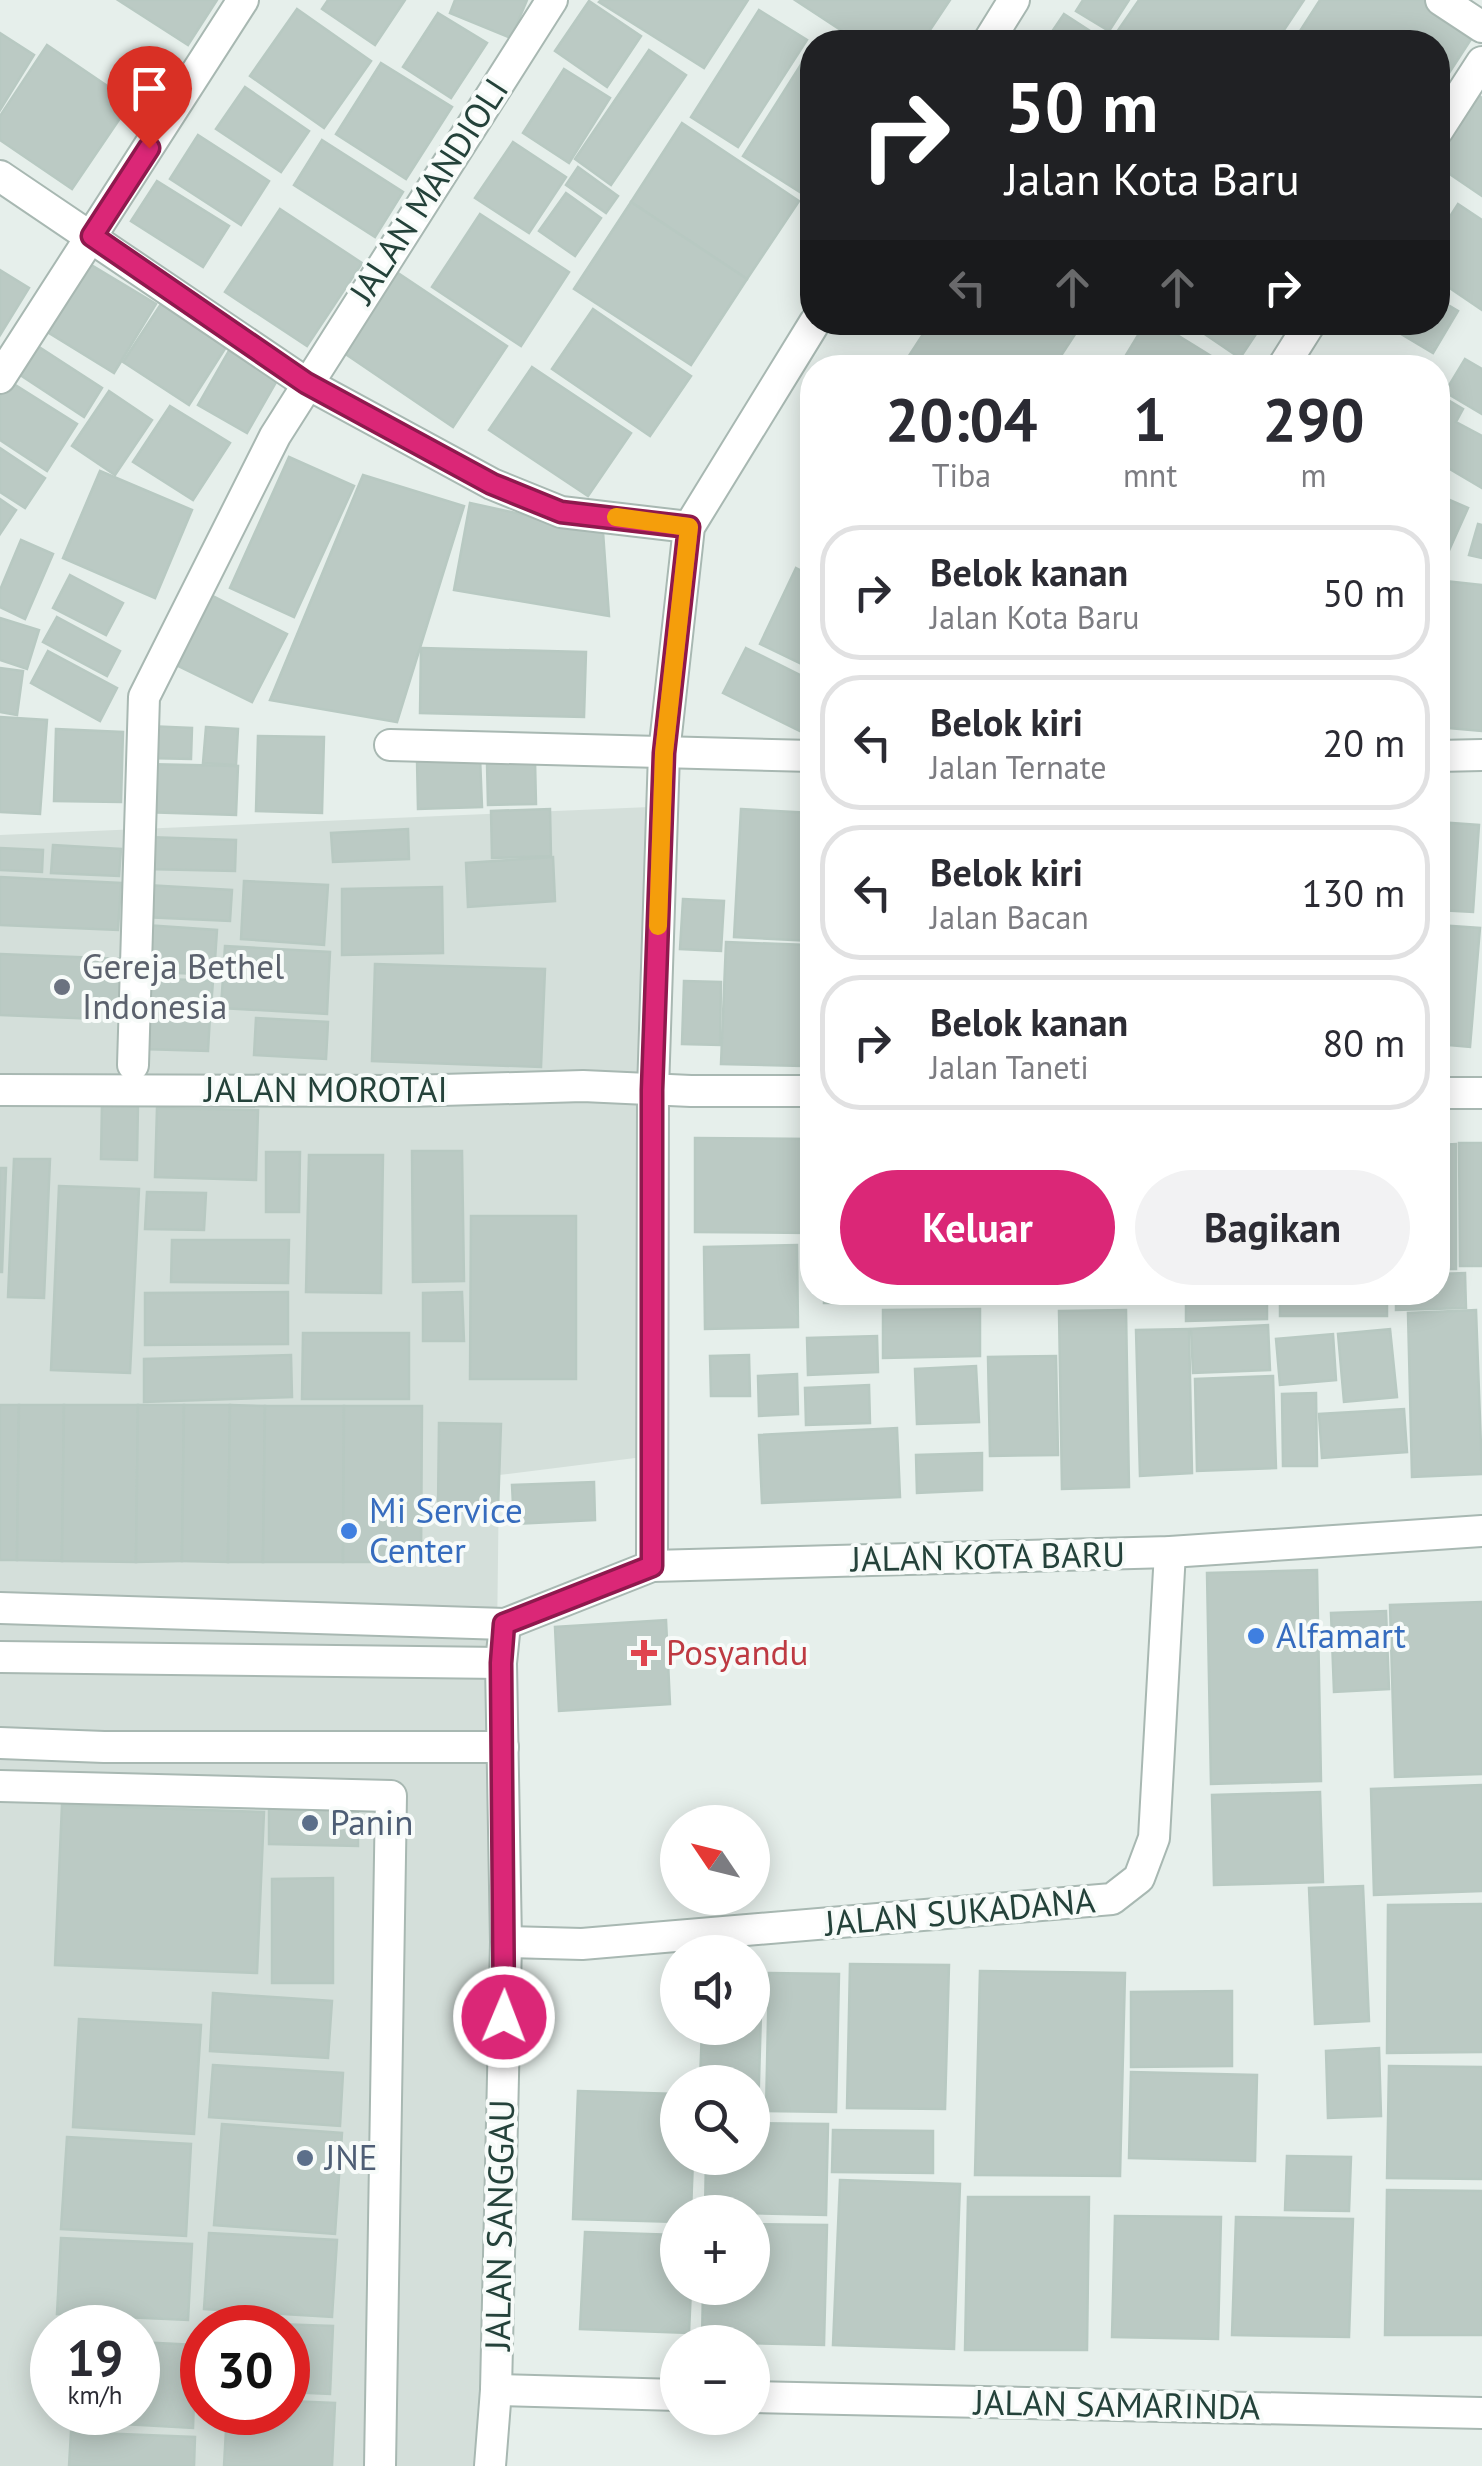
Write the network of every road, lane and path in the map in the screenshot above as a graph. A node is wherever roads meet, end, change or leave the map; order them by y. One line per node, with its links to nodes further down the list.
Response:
1 (243, 0): 10 (street)
2 (552, 0): 13 (street, JALAN MANDIOLI)
3 (1014, 0): 6 (street)
4 (1441, 0): 5 (street)
5 (1482, 28)
6 (995, 30)
7 (1482, 62): 8 (street)
8 (1450, 111)
9 (0, 176): 10 (street)
10 (92, 236): 12 (street); 13 (street)
11 (807, 335): 14 (street)
12 (0, 378)
13 (306, 383): 14 (street); 20 (street, JALAN MANDIOLI)
14 (689, 527): 16 (street)
15 (390, 745): 16 (street)
16 (664, 753): 18 (street); 22 (street)
17 (1482, 755): 19 (street)
18 (800, 756)
19 (1450, 756)
20 (133, 1064)
21 (0, 1090): 22 (street, JALAN MOROTAI)
22 (652, 1090): 23 (street, JALAN MOROTAI); 28 (street)
23 (800, 1092)
24 (1450, 1093): 25 (street)
25 (1482, 1093)
26 (1482, 1531): 27 (street, JALAN KOTA BARU)
27 (1170, 1552): 28 (street, JALAN KOTA BARU); 36 (street, JALAN SUKADANA)
28 (652, 1566): 30 (street, JALAN KOTA BARU)
29 (0, 1608): 30 (street)
30 (504, 1624): 32 (street, JALAN SANGGAU)
31 (0, 1657): 32 (street)
32 (501, 1663): 34 (street, JALAN SANGGAU)
33 (0, 1743): 34 (street)
34 (503, 1747): 36 (street, JALAN SANGGAU)
35 (0, 1786): 41 (street)
36 (506, 1942): 37 (street, JALAN SANGGAU)
37 (496, 2390): 38 (street); 42 (street, JALAN SANGGAU)
38 (660, 2395)
39 (770, 2397): 40 (street, JALAN SAMARINDA)
40 (1482, 2413)
41 (380, 2466)
42 (490, 2466)

